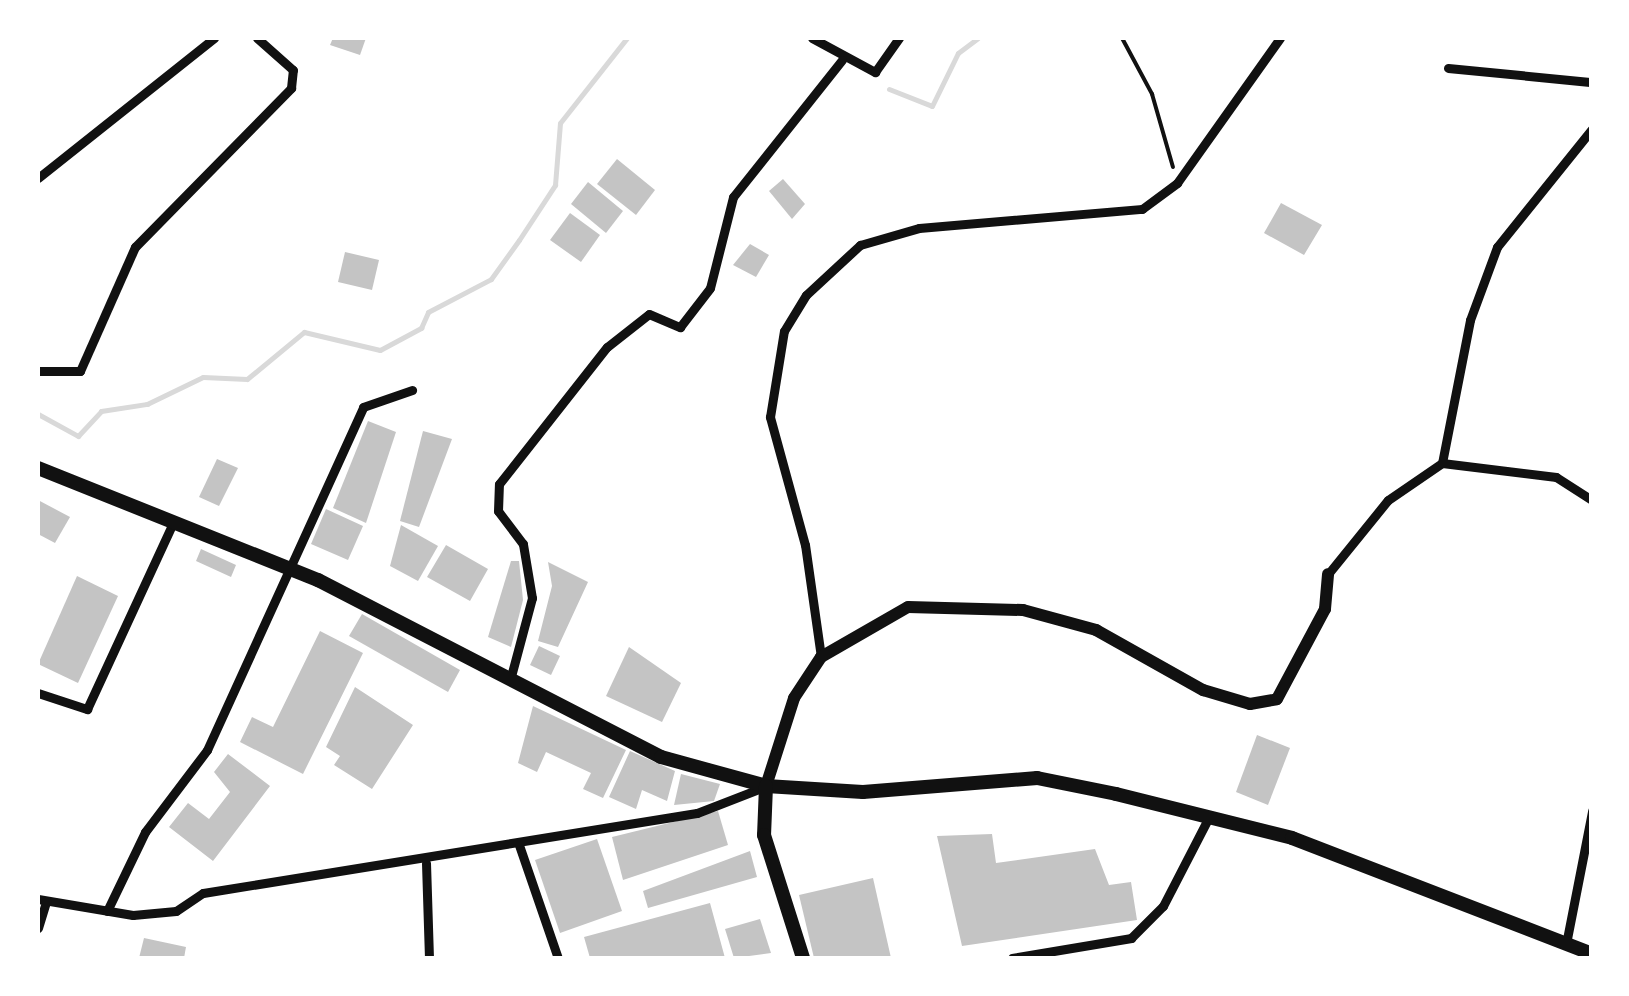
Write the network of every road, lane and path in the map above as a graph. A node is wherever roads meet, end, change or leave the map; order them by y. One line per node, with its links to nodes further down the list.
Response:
1 (214, 38): 11 (street)
2 (256, 38): 13 (street)
3 (812, 38): 7 (street)
4 (899, 38): 7 (street)
5 (1122, 38): 12 (path)
6 (1280, 38): 12 (street)
7 (842, 60): 22 (street)
8 (1448, 68): 9 (street)
9 (1592, 82)
10 (1592, 129): 15 (street)
11 (38, 178)
12 (1178, 183): 21 (street)
13 (38, 372)
14 (412, 390): 19 (street)
15 (1442, 462): 17 (street); 20 (street)
16 (38, 468): 18 (main road)
17 (1592, 500)
18 (171, 527): 19 (main road); 23 (street)
19 (289, 569): 22 (main road); 30 (street)
20 (1328, 574): 21 (main road)
21 (821, 657): 24 (main road)
22 (510, 683): 24 (main road)
23 (38, 693)
24 (766, 786): 26 (main road); 27 (street); 36 (main road)
25 (1592, 810): 32 (street)
26 (1209, 814): 32 (main road); 37 (street)
27 (518, 845): 28 (street); 35 (street)
28 (426, 863): 30 (street); 34 (street)
29 (42, 900): 30 (street); 31 (street)
30 (107, 911)
31 (38, 928)
32 (1566, 944): 33 (main road)
33 (1592, 954)
34 (429, 958)
35 (558, 958)
36 (803, 958)
37 (1012, 958)

